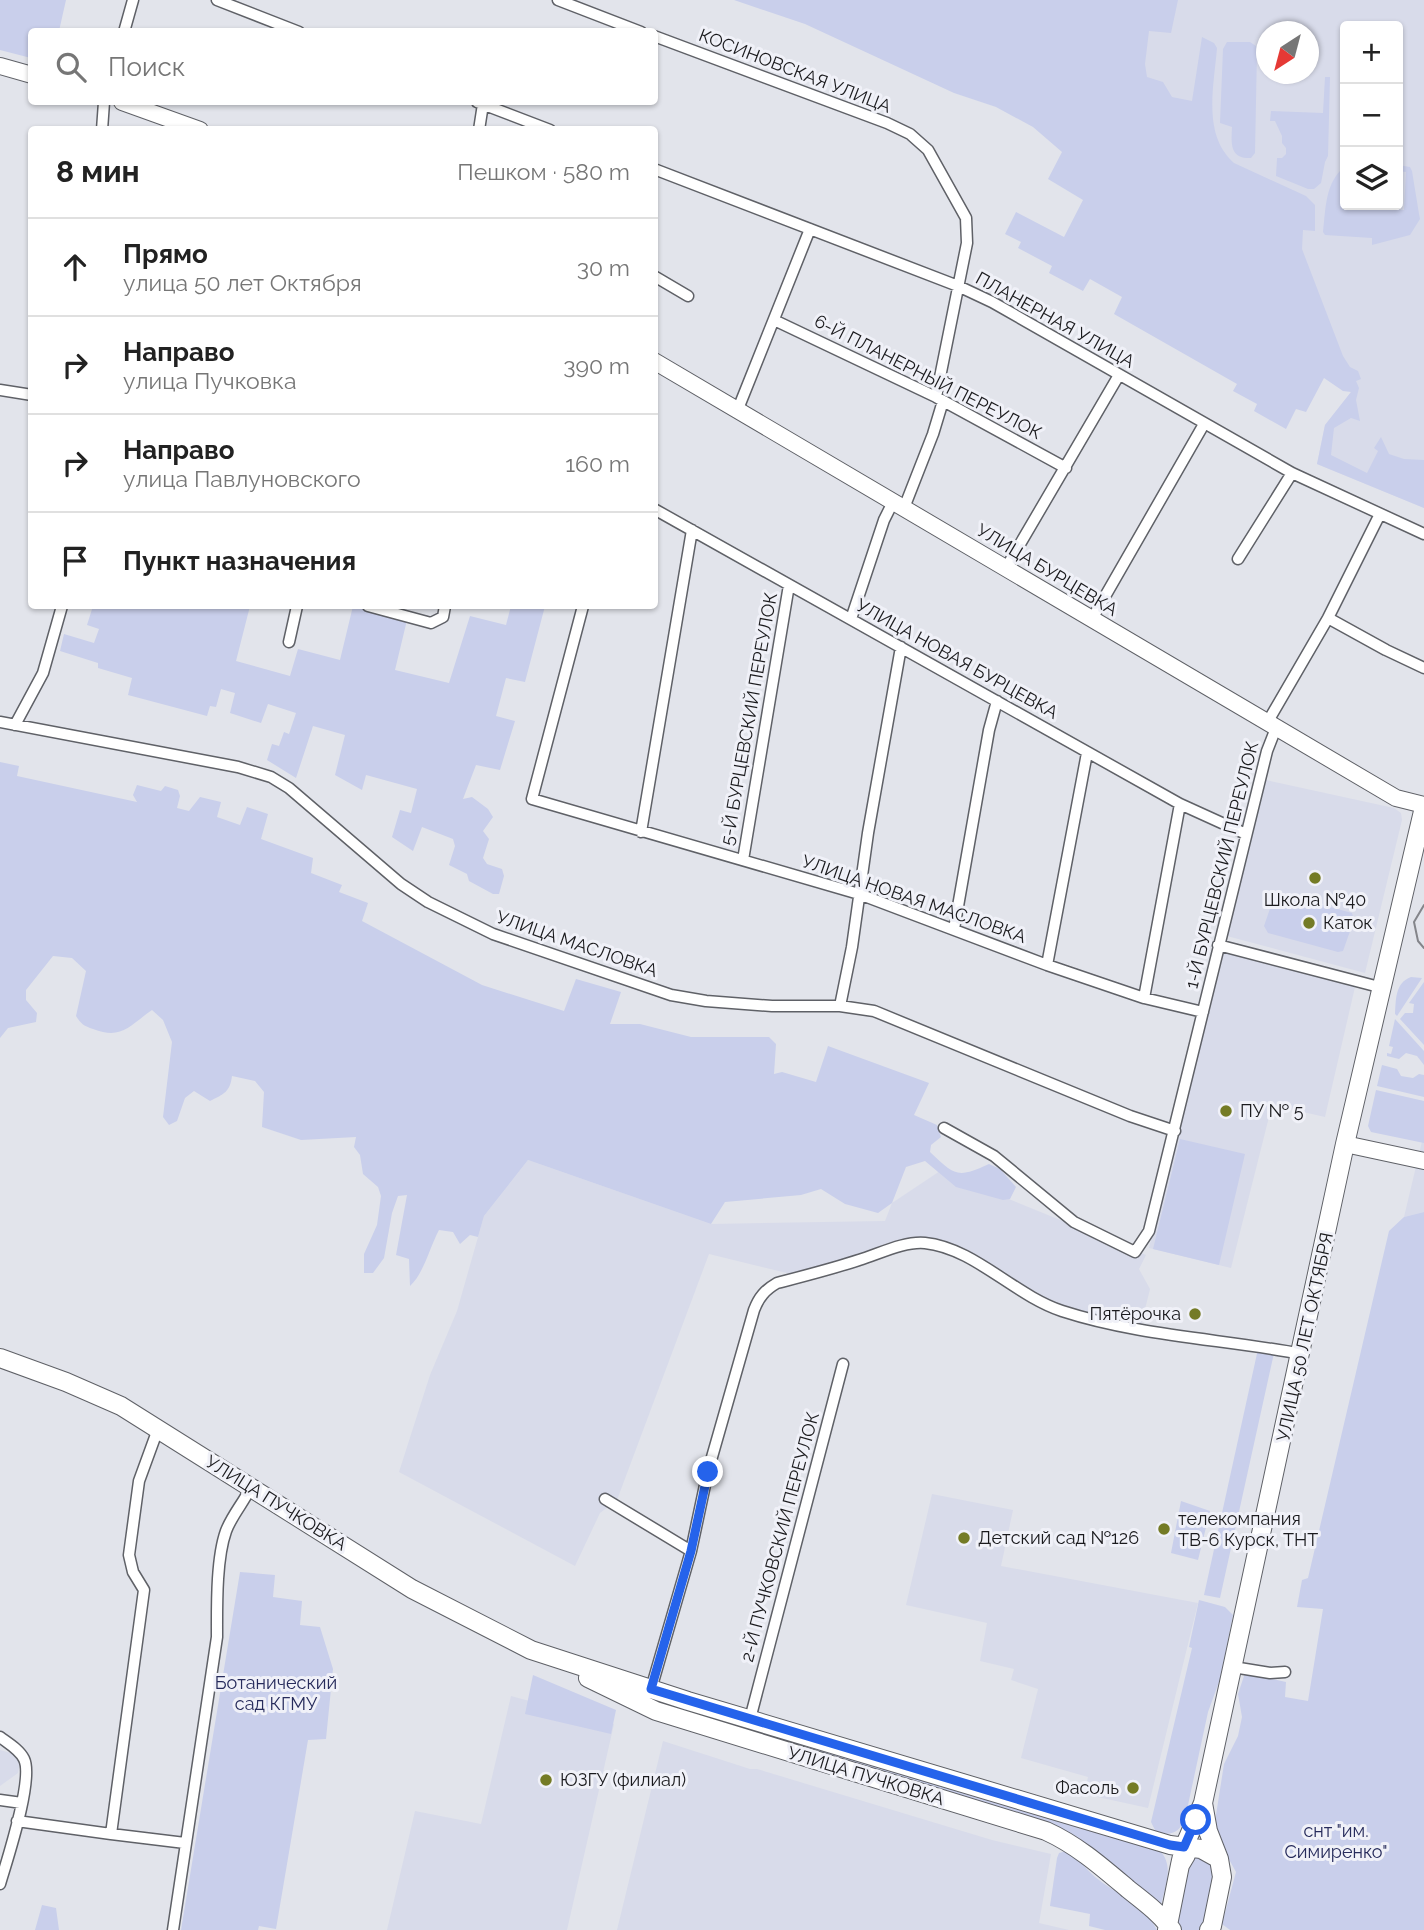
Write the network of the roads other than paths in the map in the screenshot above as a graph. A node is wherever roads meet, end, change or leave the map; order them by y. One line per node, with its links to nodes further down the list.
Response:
1 (133, 0): 4 (street)
2 (217, 0): 5 (street)
3 (558, 0): 6 (street)
4 (125, 28)
5 (289, 28)
6 (631, 28)
7 (658, 37): 21 (street, КОСИНОВСКАЯ УЛИЦА)
8 (0, 66): 9 (street)
9 (28, 74)
10 (104, 105): 14 (street)
11 (130, 105): 15 (street)
12 (480, 105): 16 (street)
13 (485, 105): 17 (street)
14 (102, 126)
15 (189, 126)
16 (479, 126)
17 (540, 126)
18 (658, 171): 19 (street, ПЛАНЕРНАЯ УЛИЦА)
19 (810, 229): 21 (street, ПЛАНЕРНАЯ УЛИЦА); 23 (street)
20 (658, 278): 22 (street)
21 (958, 286): 25 (street, ПЛАНЕРНАЯ УЛИЦА); 28 (street)
22 (688, 296)
23 (774, 320): 28 (street, 6-Й ПЛАНЕРНЫЙ ПЕРЕУЛОК); 29 (street)
24 (658, 363): 29 (street, УЛИЦА БУРЦЕВКА)
25 (1119, 375): 30 (street, ПЛАНЕРНАЯ УЛИЦА); 31 (street)
26 (0, 390): 27 (street)
27 (28, 394)
28 (940, 399): 31 (street, 6-Й ПЛАНЕРНЫЙ ПЕРЕУЛОК); 33 (street)
29 (738, 410): 33 (street, УЛИЦА БУРЦЕВКА)
30 (1204, 424): 32 (street, ПЛАНЕРНАЯ УЛИЦА); 47 (street)
31 (1066, 468): 39 (street)
32 (1292, 473): 35 (street, ПЛАНЕРНАЯ УЛИЦА); 38 (street)
33 (898, 505): 39 (street, УЛИЦА БУРЦЕВКА); 48 (street)
34 (658, 511): 36 (street, УЛИЦА НОВАЯ БУРЦЕВКА)
35 (1380, 514): 37 (street, ПЛАНЕРНАЯ УЛИЦА); 46 (street, 1-Й БУРЦЕВСКИЙ ПЕРЕУЛОК)
36 (692, 530): 40 (street, УЛИЦА НОВАЯ БУРЦЕВКА); 59 (street)
37 (1424, 534)
38 (1238, 559)
39 (1006, 569): 47 (street, УЛИЦА БУРЦЕВКА)
40 (789, 585): 48 (street, УЛИЦА НОВАЯ БУРЦЕВКА); 61 (street, 5-Й БУРЦЕВСКИЙ ПЕРЕУЛОК)
41 (61, 609): 55 (street)
42 (296, 609): 49 (street)
43 (379, 609): 44 (street)
44 (445, 609)
45 (582, 609): 59 (street, УЛИЦА НОВАЯ МАСЛОВКА)
46 (1328, 618): 51 (street); 54 (street, 1-Й БУРЦЕВСКИЙ ПЕРЕУЛОК)
47 (1092, 619): 54 (street, УЛИЦА БУРЦЕВКА)
48 (851, 620): 50 (street, УЛИЦА НОВАЯ БУРЦЕВКА)
49 (289, 642)
50 (901, 647): 52 (street, УЛИЦА НОВАЯ БУРЦЕВКА); 62 (street)
51 (1424, 668)
52 (997, 701): 56 (street, УЛИЦА НОВАЯ БУРЦЕВКА); 63 (street)
53 (0, 722): 55 (street, УЛИЦА МАСЛОВКА)
54 (1272, 725): 58 (street, УЛИЦА БУРЦЕВКА); 60 (street, 1-Й БУРЦЕВСКИЙ ПЕРЕУЛОК)
55 (15, 726): 68 (street, УЛИЦА МАСЛОВКА)
56 (1087, 753): 57 (street, УЛИЦА НОВАЯ БУРЦЕВКА); 65 (street)
57 (1180, 804): 60 (street, УЛИЦА НОВАЯ БУРЦЕВКА); 67 (street)
58 (1424, 806): 66 (main road, УЛИЦА 50 ЛЕТ ОКТЯБРЯ)
59 (641, 832): 61 (street, УЛИЦА НОВАЯ МАСЛОВКА)
60 (1246, 834): 64 (street, 1-Й БУРЦЕВСКИЙ ПЕРЕУЛОК)
61 (743, 860): 62 (street, УЛИЦА НОВАЯ МАСЛОВКА)
62 (859, 894): 63 (street, УЛИЦА НОВАЯ МАСЛОВКА); 68 (street)
63 (954, 929): 65 (street, УЛИЦА НОВАЯ МАСЛОВКА)
64 (1218, 946): 66 (street); 69 (street, 1-Й БУРЦЕВСКИЙ ПЕРЕУЛОК)
65 (1047, 965): 67 (street, УЛИЦА НОВАЯ МАСЛОВКА)
66 (1382, 988): 72 (main road, УЛИЦА 50 ЛЕТ ОКТЯБРЯ)
67 (1144, 998): 69 (street, УЛИЦА НОВАЯ МАСЛОВКА)
68 (840, 1006): 71 (street, УЛИЦА МАСЛОВКА)
69 (1203, 1012): 71 (street, 1-Й БУРЦЕВСКИЙ ПЕРЕУЛОК)
70 (944, 1128): 71 (street, 1-Й БУРЦЕВСКИЙ ПЕРЕУЛОК)
71 (1175, 1131)
72 (1345, 1144): 73 (street); 74 (main road, УЛИЦА 50 ЛЕТ ОКТЯБРЯ)
73 (1424, 1161)
74 (1302, 1354): 80 (street); 81 (main road, УЛИЦА 50 ЛЕТ ОКТЯБРЯ)
75 (0, 1358): 77 (main road, УЛИЦА ПУЧКОВКА)
76 (843, 1364): 84 (street, 2-Й ПУЧКОВСКИЙ ПЕРЕУЛОК)
77 (158, 1429): 78 (main road, УЛИЦА ПУЧКОВКА); 92 (street)
78 (251, 1487): 83 (main road, УЛИЦА ПУЧКОВКА); 93 (street)
79 (605, 1499): 80 (street)
80 (691, 1551): 83 (street)
81 (1233, 1667): 82 (street); 89 (main road, УЛИЦА 50 ЛЕТ ОКТЯБРЯ)
82 (1285, 1672)
83 (643, 1693): 84 (main road, УЛИЦА ПУЧКОВКА); 87 (main road, УЛИЦА ПУЧКОВКА)
84 (750, 1719): 85 (main road, УЛИЦА ПУЧКОВКА)
85 (804, 1735): 87 (main road); 94 (main road, УЛИЦА ПУЧКОВКА)
86 (0, 1737): 90 (street)
87 (798, 1756): 97 (main road, УЛИЦА ПУЧКОВКА)
88 (0, 1800): 90 (street)
89 (1203, 1802): 94 (main road, УЛИЦА 50 ЛЕТ ОКТЯБРЯ); 95 (main road)
90 (22, 1803): 91 (street)
91 (17, 1821): 92 (street); 96 (street)
92 (111, 1834): 93 (street)
93 (185, 1843): 99 (street)
94 (1193, 1848): 95 (main road, УЛИЦА ПУЧКОВКА); 97 (main road, УЛИЦА 50 ЛЕТ ОКТЯБРЯ)
95 (1219, 1859): 98 (main road)
96 (0, 1884)
97 (1169, 1928)
98 (1211, 1929)
99 (173, 1930)

